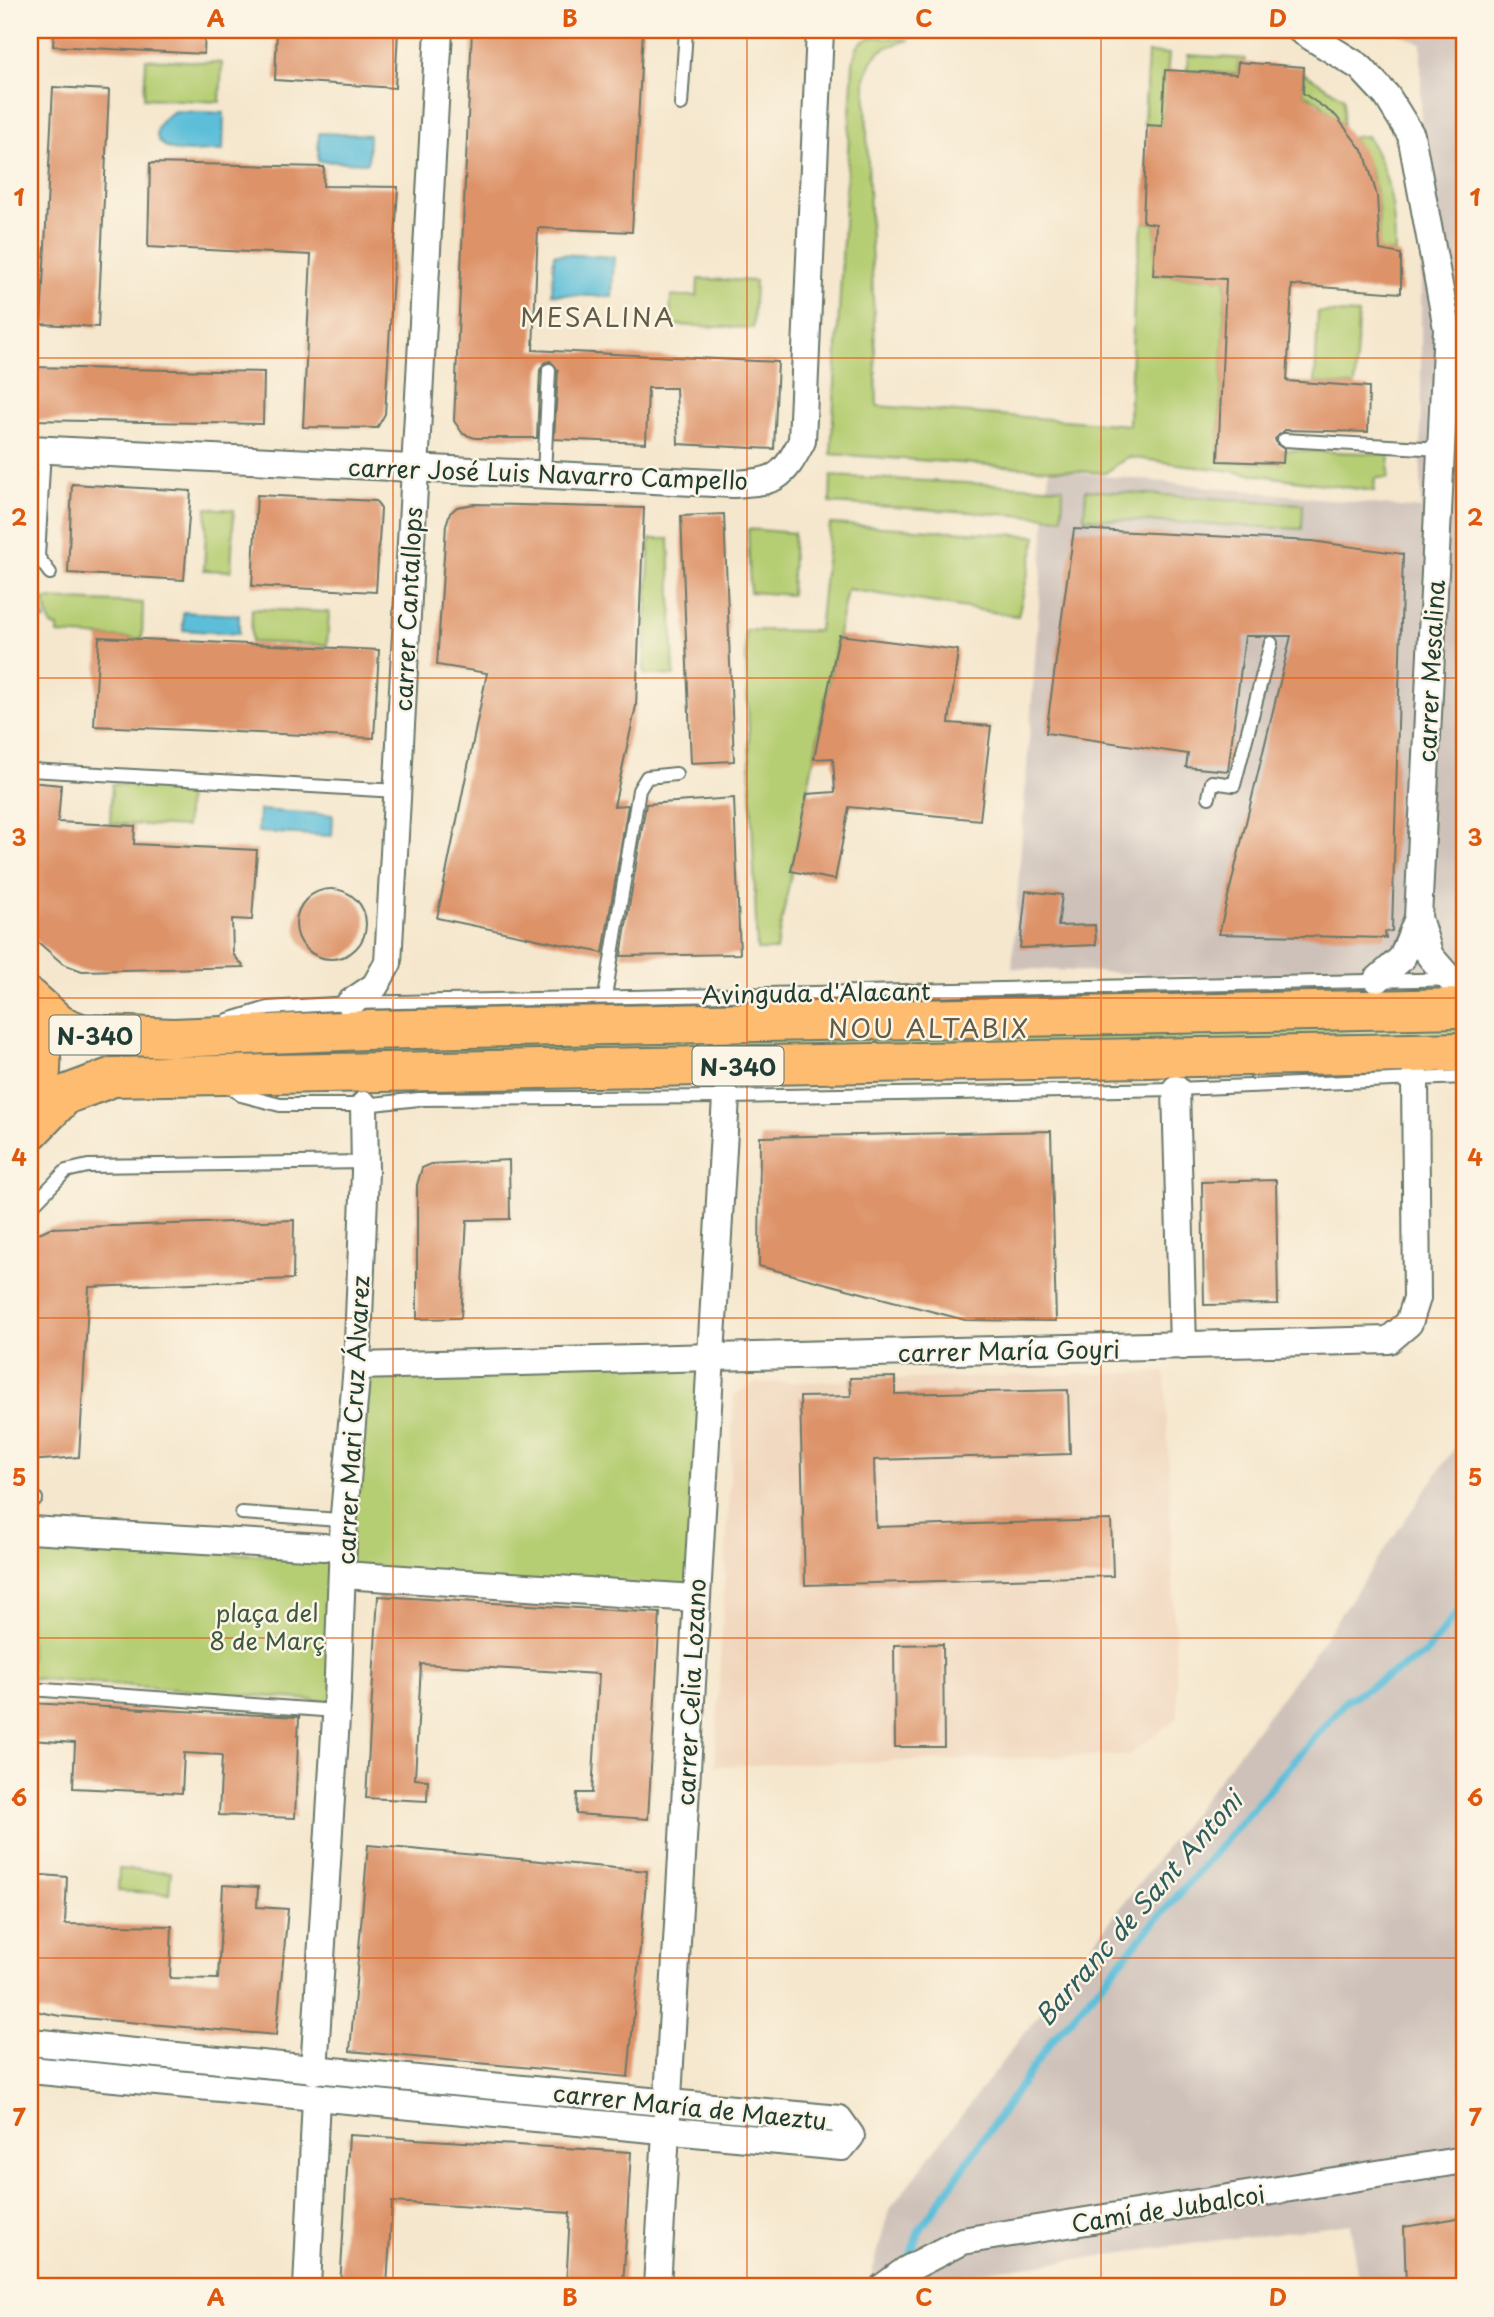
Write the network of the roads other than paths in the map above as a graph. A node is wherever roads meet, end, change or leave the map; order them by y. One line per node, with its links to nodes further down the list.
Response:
1 (439, 30): 10 (street, carrer Cantallops)
2 (686, 30): 5 (lane)
3 (820, 30): 11 (street, carrer José Luis Navarro Campello)
4 (1300, 30): 9 (street, carrer Mesalina)
5 (681, 104)
6 (549, 370): 11 (lane)
7 (1284, 440): 9 (lane)
8 (37, 449): 10 (street, carrer José Luis Navarro Campello); 12 (lane)
9 (1441, 449): 18 (street, carrer Mesalina)
10 (415, 468): 11 (street, carrer José Luis Navarro Campello); 16 (street, carrer Cantallops)
11 (544, 475)
12 (50, 573)
13 (1271, 643): 17 (lane)
14 (30, 770): 16 (lane)
15 (676, 774): 21 (lane)
16 (397, 791): 23 (street, carrer Cantallops)
17 (1209, 797)
18 (1418, 918): 19 (street, carrer Mesalina); 20 (street, carrer Mesalina)
19 (1377, 980): 20 (lane, Avinguda d'Alacant); 21 (lane, Avinguda d'Alacant)
20 (1459, 988): 25 (highway, Avinguda d'Alacant / N-340)
21 (605, 997): 23 (lane, Avinguda d'Alacant)
22 (30, 998): 25 (highway, Avinguda d'Alacant / N-340)
23 (350, 1003): 25 (lane, Avinguda d'Alacant)
24 (30, 1006): 33 (highway, N-340)
25 (173, 1038)
26 (1464, 1052): 27 (highway, N-340)
27 (218, 1077): 32 (lane); 34 (highway, N-340)
28 (1415, 1077): 29 (lane); 30 (lane); 37 (street, carrer María Goyri)
29 (1464, 1077)
30 (1176, 1089): 31 (lane); 37 (street)
31 (726, 1097): 32 (lane); 38 (street, carrer Celia Lozano)
32 (364, 1105): 35 (street, carrer Mari Cruz Álvarez)
33 (30, 1116)
34 (30, 1131)
35 (366, 1161): 36 (lane); 39 (street, carrer Mari Cruz Álvarez)
36 (30, 1208)
37 (1183, 1346): 38 (street, carrer María Goyri)
38 (710, 1357): 39 (street, carrer María Goyri); 45 (street, carrer Celia Lozano)
39 (356, 1366): 41 (street, carrer Mari Cruz Álvarez)
40 (243, 1513): 41 (lane)
41 (344, 1515): 44 (street, carrer Mari Cruz Álvarez)
42 (30, 1530): 43 (street)
43 (324, 1547)
44 (343, 1575): 45 (street); 47 (street, carrer Mari Cruz Álvarez)
45 (695, 1598): 52 (street, carrer Celia Lozano)
46 (30, 1689): 47 (lane)
47 (336, 1711): 50 (street, carrer Mari Cruz Álvarez)
48 (30, 2042): 50 (street, carrer María de Maeztu)
49 (30, 2070): 51 (street, carrer María de Maeztu)
50 (314, 2071): 52 (street, carrer María de Maeztu)
51 (316, 2098): 53 (street, carrer María de Maeztu); 55 (street)
52 (667, 2102): 53 (street, carrer Celia Lozano); 53 (street, carrer María de Maeztu)
53 (666, 2129): 56 (street, carrer Celia Lozano)
54 (1464, 2160): 57 (street, Camí de Jubalcoi)
55 (307, 2287)
56 (657, 2287)
57 (883, 2287)

